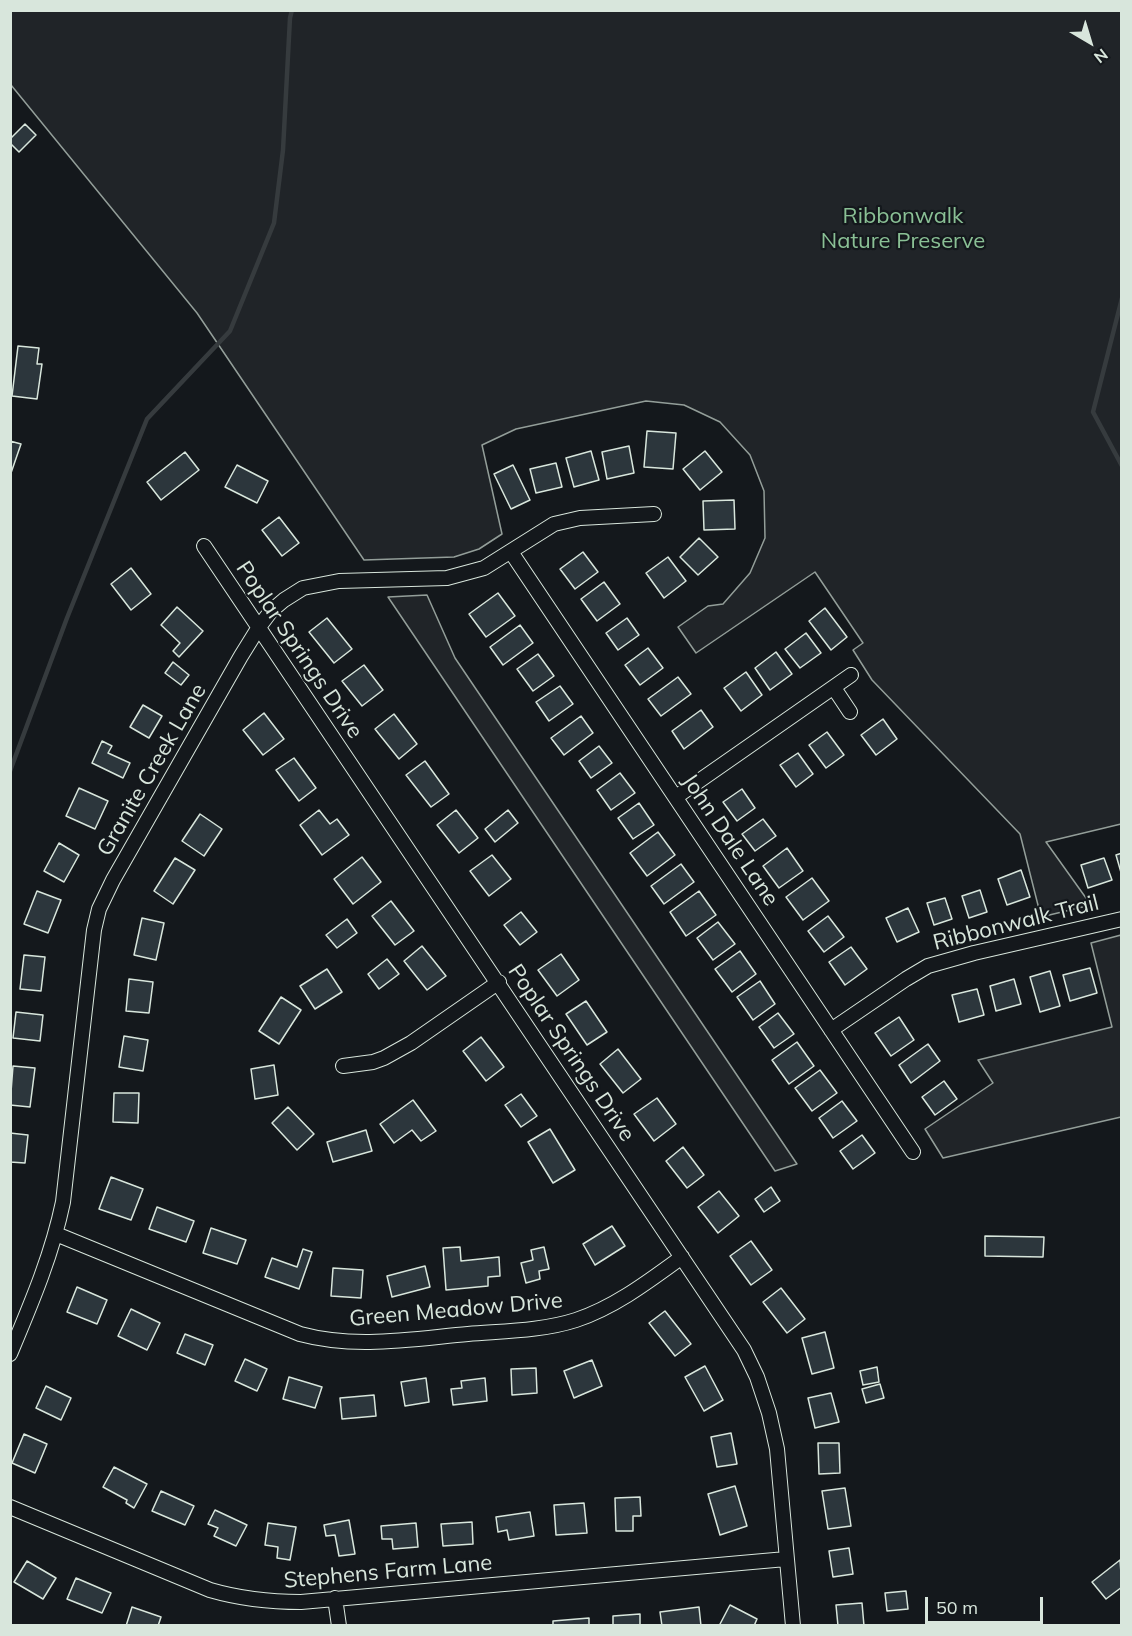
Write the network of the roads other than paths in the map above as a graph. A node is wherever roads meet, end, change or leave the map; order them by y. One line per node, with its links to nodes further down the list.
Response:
1 (654, 514): 3 (street, Granite Creek Lane)
2 (204, 546): 4 (street, Poplar Springs Drive)
3 (511, 552): 4 (street, Granite Creek Lane); 8 (street, John Dale Lane)
4 (259, 627): 10 (street, Poplar Springs Drive); 14 (street, Granite Creek Lane)
5 (851, 675): 6 (street)
6 (834, 688): 7 (street); 8 (street)
7 (850, 712)
8 (676, 796): 11 (street, John Dale Lane)
9 (1122, 919): 11 (street, Ribbonwalk Trail)
10 (499, 982): 12 (street); 15 (street, Poplar Springs Drive)
11 (831, 1030): 13 (street, John Dale Lane)
12 (343, 1066)
13 (913, 1152)
14 (56, 1234): 15 (street, Green Meadow Drive); 16 (street, Granite Creek Lane)
15 (682, 1257): 18 (street, Poplar Springs Drive)
16 (10, 1354)
17 (10, 1507): 19 (street, Stephens Farm Lane)
18 (786, 1559): 19 (street, Stephens Farm Lane); 21 (street, Poplar Springs Drive)
19 (335, 1598): 20 (street)
20 (339, 1626)
21 (793, 1626)

